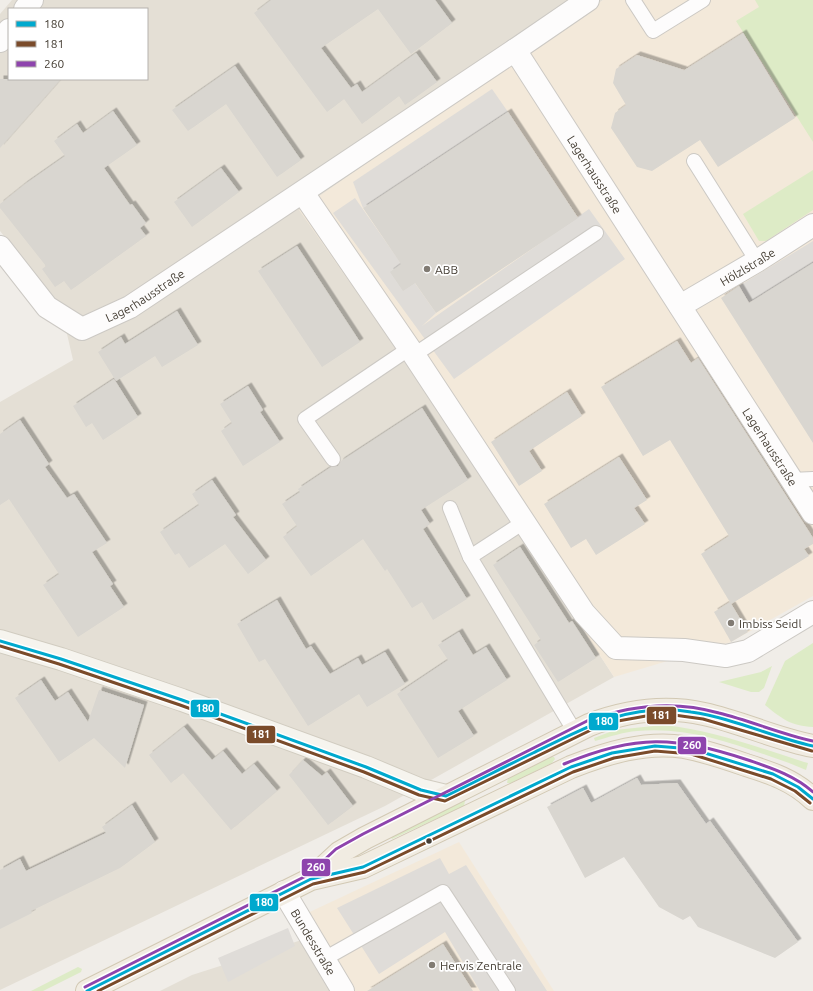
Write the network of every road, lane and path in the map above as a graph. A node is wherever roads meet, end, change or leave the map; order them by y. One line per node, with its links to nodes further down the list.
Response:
1 (32, 0): 5 (street)
2 (588, 0): 8 (street)
3 (633, 0): 4 (lane)
4 (703, 0)
5 (26, 8)
6 (8, 31): 7 (street)
7 (0, 41)
8 (515, 50): 10 (street, Lagerhausstraße); 15 (street, Lagerhausstraße)
9 (694, 161): 14 (lane)
10 (303, 193): 13 (street, Lagerhausstraße); 16 (street)
11 (813, 225): 14 (street, Hölzlstraße)
12 (596, 233): 16 (lane)
13 (0, 247)
14 (757, 261): 15 (street, Hölzlstraße)
15 (680, 306): 19 (street, Lagerhausstraße)
16 (412, 351): 17 (lane); 22 (street)
17 (333, 458)
18 (813, 479): 19 (lane)
19 (792, 480): 21 (street, Lagerhausstraße)
20 (450, 508): 23 (lane)
21 (813, 513)
22 (524, 522): 23 (lane); 24 (street)
23 (470, 557): 26 (lane)
24 (813, 612)
25 (0, 641): 28 (street)
26 (575, 732): 27 (main road); 28 (main road)
27 (813, 746)
28 (446, 796): 30 (main road)
29 (813, 799): 30 (main road)
30 (311, 879): 31 (main road)
31 (284, 892): 32 (street, Bundesstraße); 33 (main road)
32 (324, 959): 34 (street, Bundesstraße); 35 (lane)
33 (86, 991)
34 (343, 991)
35 (508, 991)

